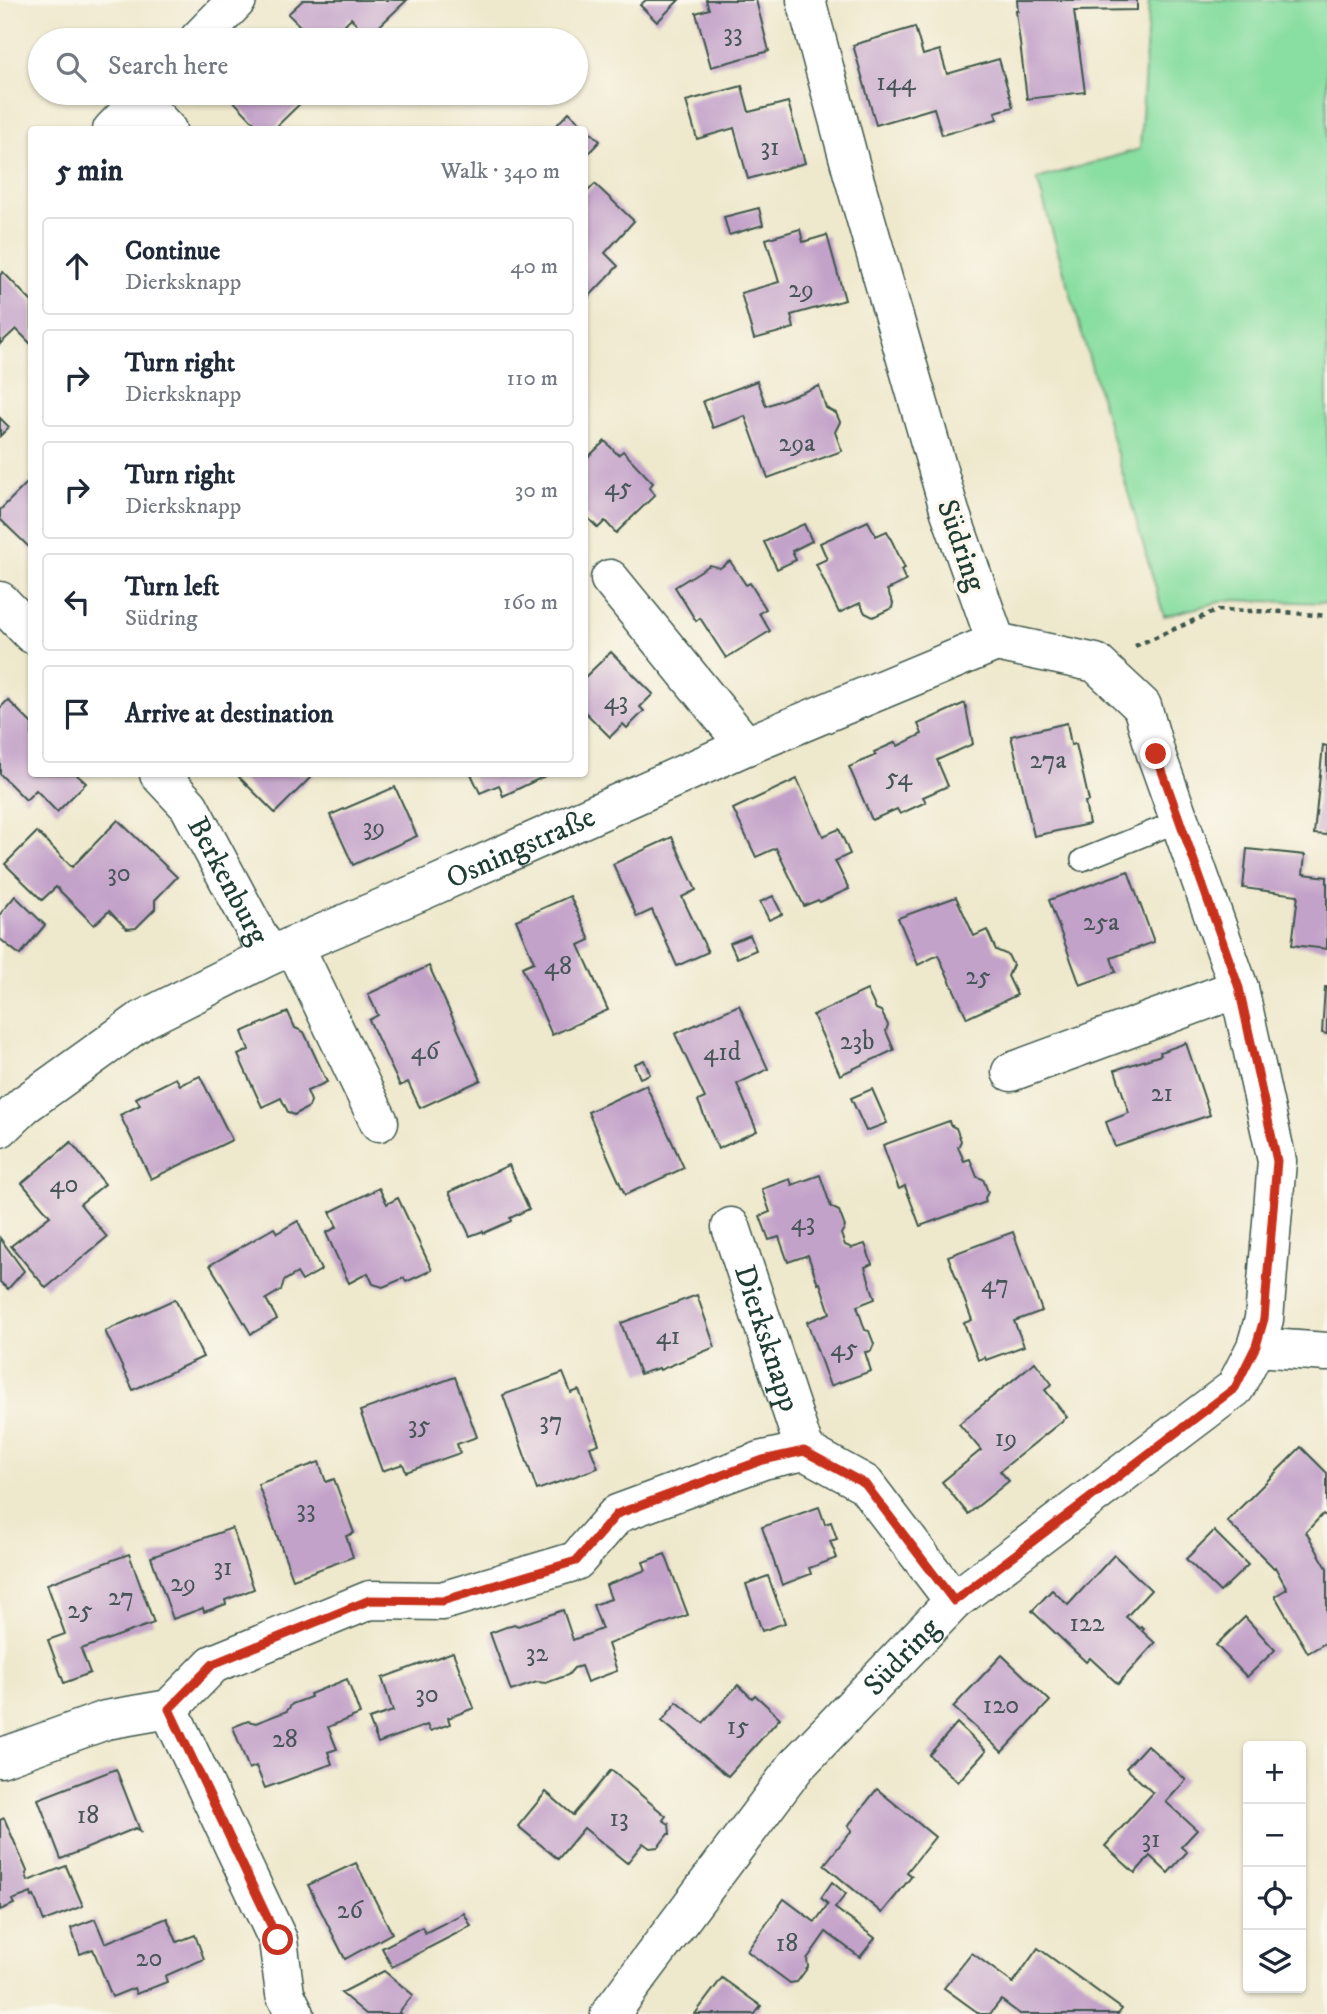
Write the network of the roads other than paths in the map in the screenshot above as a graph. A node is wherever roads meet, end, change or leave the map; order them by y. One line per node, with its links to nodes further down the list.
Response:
1 (237, 0): 3 (street)
2 (806, 0): 11 (street, Südring)
3 (210, 28)
4 (136, 105): 6 (street)
5 (150, 105): 7 (street)
6 (117, 126)
7 (164, 126)
8 (610, 579): 12 (street)
9 (0, 601): 10 (street)
10 (28, 630)
11 (996, 642): 12 (street, Osningstraße); 14 (street, Südring)
12 (746, 746): 16 (street, Osningstraße)
13 (162, 777): 16 (street, Berkenburg)
14 (1180, 821): 15 (lane); 17 (street, Südring)
15 (1082, 859)
16 (282, 951): 19 (street); 20 (street, Osningstraße)
17 (1239, 988): 18 (street); 22 (street, Südring)
18 (1011, 1072)
19 (379, 1122)
20 (0, 1128)
21 (732, 1227): 24 (street, Dierksknapp)
22 (1256, 1346): 23 (street); 25 (street, Südring)
23 (1327, 1352)
24 (804, 1451): 25 (street, Dierksknapp); 26 (street, Dierksknapp)
25 (954, 1601): 29 (street, Südring)
26 (169, 1709): 27 (street); 28 (street)
27 (0, 1758)
28 (295, 2014)
29 (610, 2014)

